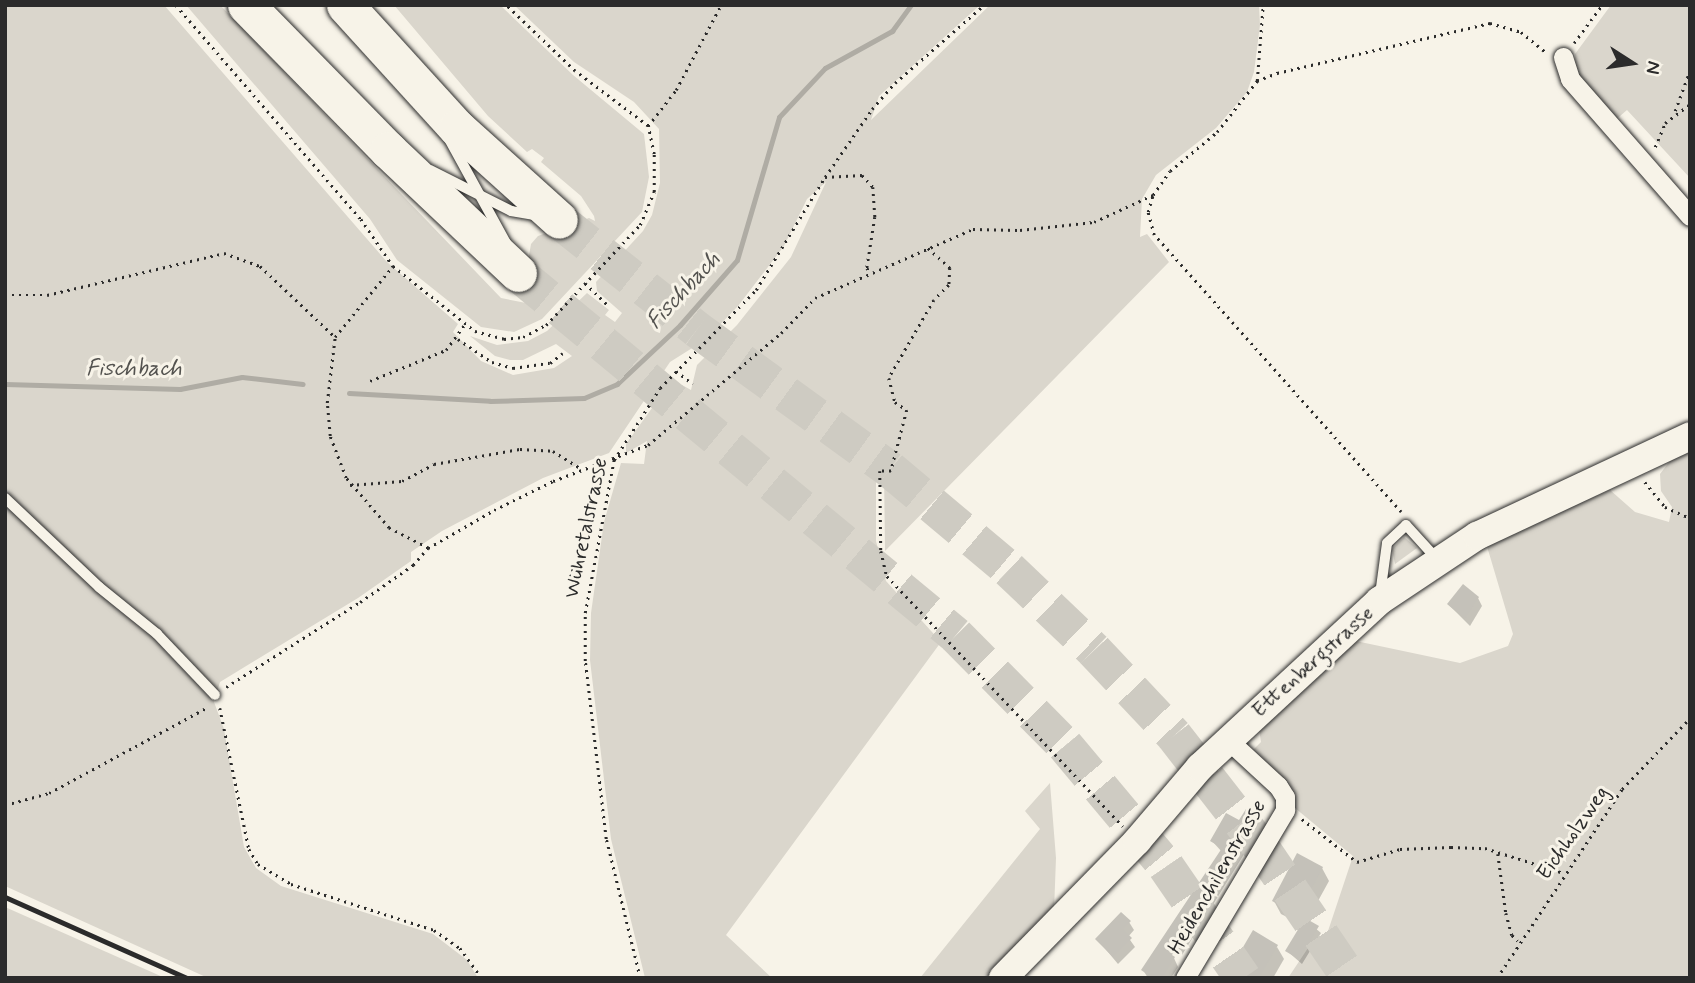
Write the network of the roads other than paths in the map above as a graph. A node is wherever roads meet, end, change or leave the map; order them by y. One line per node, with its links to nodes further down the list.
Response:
1 (246, 5): 6 (highway)
2 (260, 5): 6 (highway)
3 (352, 7): 5 (highway)
4 (1563, 57): 9 (street)
5 (435, 105): 8 (lane); 10 (highway)
6 (346, 107): 7 (highway)
7 (388, 150): 8 (lane); 11 (highway)
8 (480, 196): 10 (lane); 11 (lane)
9 (1690, 216)
10 (559, 220)
11 (518, 273)
12 (1690, 436): 14 (street, Ettenbergstrasse)
13 (5, 498): 16 (lane)
14 (1436, 559): 15 (street, Ettenbergstrasse); 15 (lane)
15 (1379, 601): 17 (street, Ettenbergstrasse)
16 (215, 695)
17 (1227, 739): 18 (street, Ettenbergstrasse); 19 (street, Heidenchilenstrasse)
18 (1003, 978)
19 (1185, 978)

